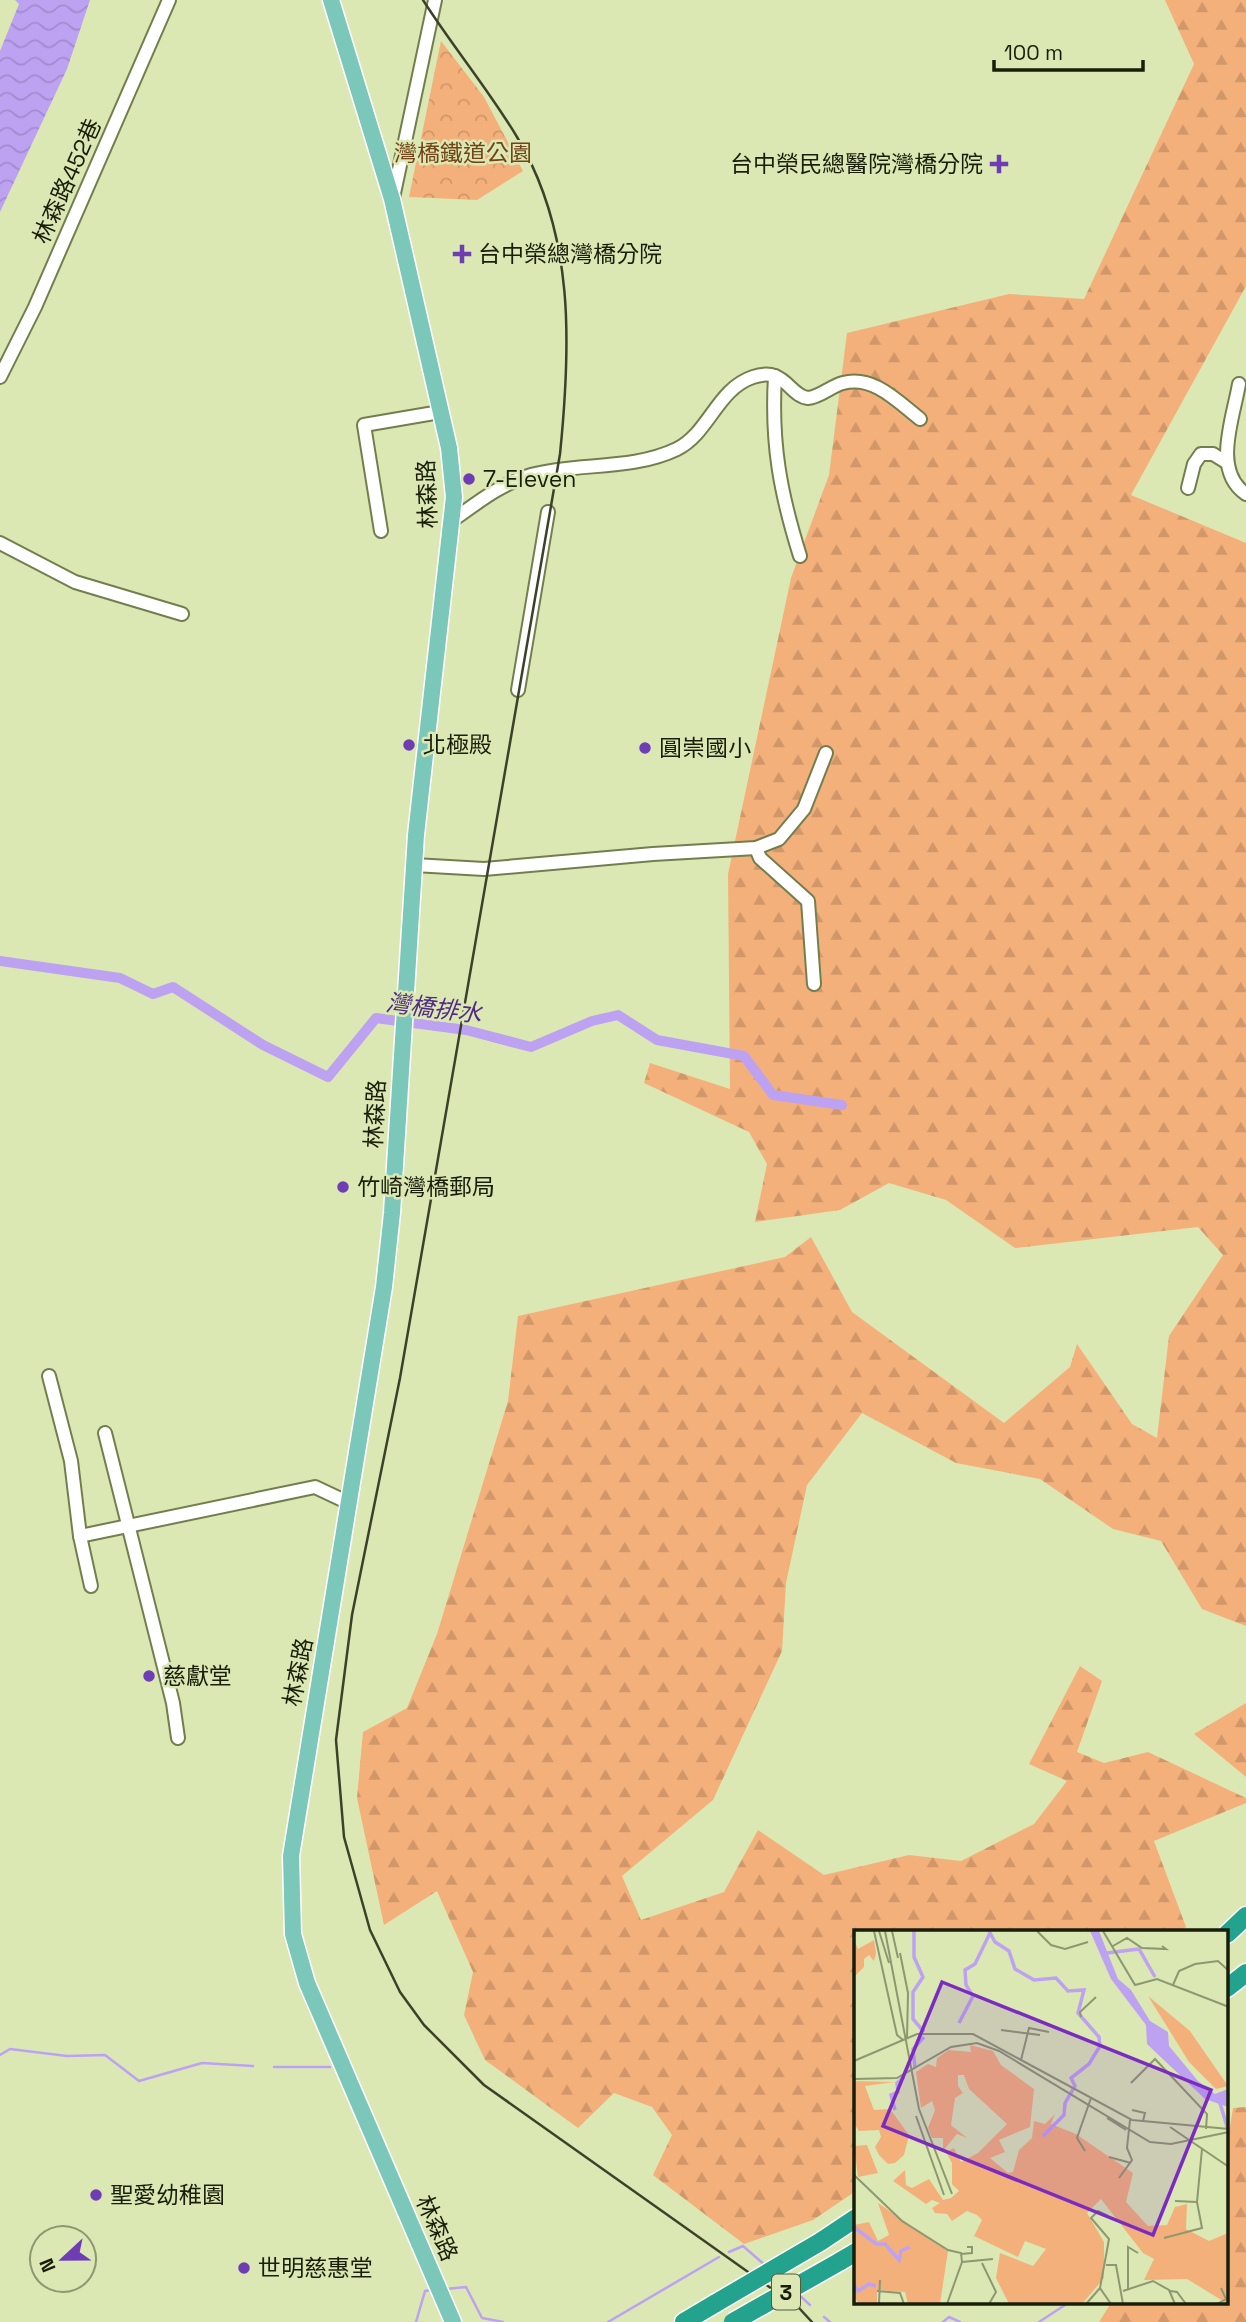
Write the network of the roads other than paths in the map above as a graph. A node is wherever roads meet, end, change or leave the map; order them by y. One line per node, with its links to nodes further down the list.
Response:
1 (169, 0): 6 (street, 林森路452巷)
2 (331, 0): 4 (main road, 林森路)
3 (435, 0): 4 (street)
4 (393, 199): 8 (main road, 林森路)
5 (775, 376): 9 (street); 14 (street); 17 (street)
6 (0, 377)
7 (1239, 384): 10 (street)
8 (440, 412): 14 (main road, 林森路); 15 (street)
9 (920, 419)
10 (1226, 462): 11 (street); 12 (street)
11 (1188, 488)
12 (1246, 494)
13 (548, 512): 19 (street)
14 (453, 520): 22 (main road, 林森路)
15 (381, 531)
16 (0, 543): 18 (street)
17 (800, 556)
18 (182, 614)
19 (518, 690)
20 (826, 752): 21 (street)
21 (756, 848): 22 (street); 23 (street)
22 (414, 865): 26 (main road, 林森路)
23 (814, 984)
24 (49, 1376): 28 (street)
25 (105, 1433): 27 (street)
26 (349, 1503): 27 (street); 37 (main road, 林森路)
27 (127, 1527): 28 (street); 30 (street)
28 (80, 1536): 29 (street)
29 (91, 1586)
30 (178, 1738)
31 (1246, 1916): 32 (highway)
32 (1228, 1933)
33 (1246, 1973): 34 (highway)
34 (1228, 1987)
35 (854, 2219): 38 (highway, 3, bridge)
36 (854, 2253): 39 (highway, 3, bridge)
37 (453, 2322)
38 (684, 2322)
39 (732, 2322)

